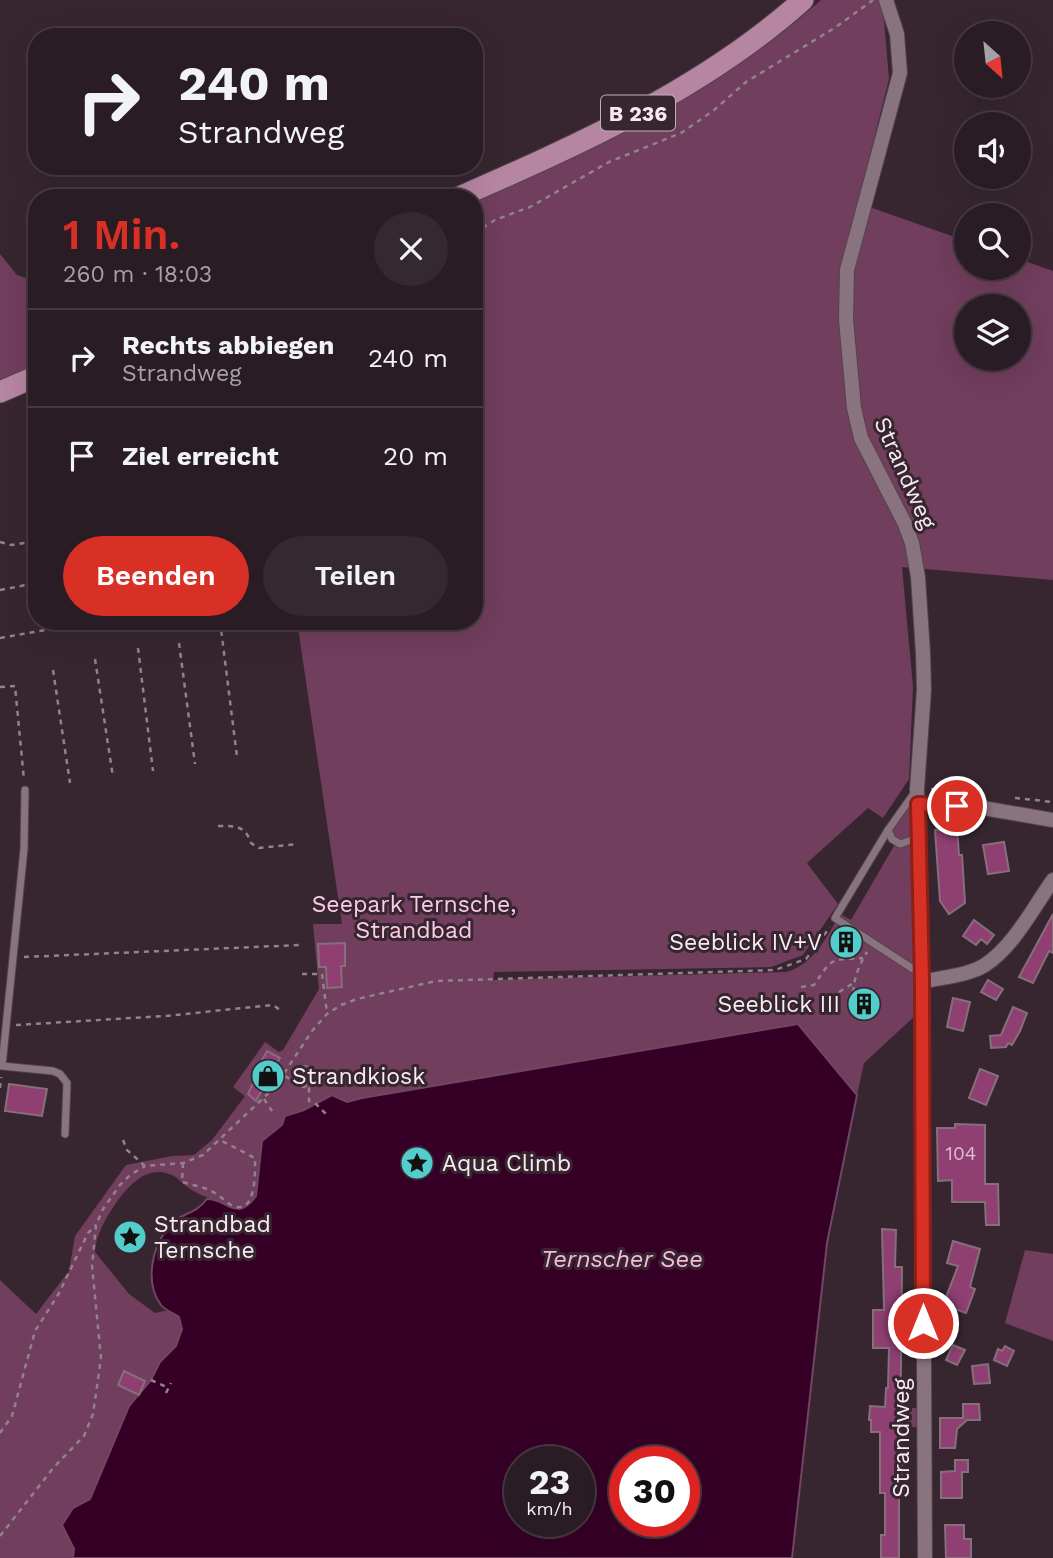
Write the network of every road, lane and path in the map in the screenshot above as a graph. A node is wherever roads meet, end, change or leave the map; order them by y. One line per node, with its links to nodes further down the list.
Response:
1 (803, 0): 4 (main road, B 236)
2 (873, 0): 5 (path)
3 (887, 0): 26 (street, Strandweg)
4 (478, 189)
5 (483, 227)
6 (28, 380): 7 (main road)
7 (0, 392)
8 (0, 542): 9 (path)
9 (28, 542)
10 (28, 585): 11 (path)
11 (0, 590)
12 (45, 630): 14 (path)
13 (221, 630): 20 (path)
14 (0, 638)
15 (179, 643): 21 (path)
16 (138, 649): 22 (path)
17 (95, 659): 23 (path)
18 (53, 670): 24 (path)
19 (0, 687): 25 (path)
20 (237, 757)
21 (195, 764)
22 (153, 771)
23 (113, 777)
24 (70, 783)
25 (25, 790): 36 (lane)
26 (918, 797): 27 (street); 29 (lane); 30 (street, Strandweg)
27 (1053, 820)
28 (218, 826): 31 (path)
29 (888, 830): 30 (lane); 33 (lane)
30 (919, 837): 39 (street, Strandweg)
31 (298, 844)
32 (1053, 880): 39 (street)
33 (835, 918): 34 (lane); 45 (path)
34 (873, 943): 37 (path); 39 (lane)
35 (300, 945): 36 (path)
36 (13, 957): 46 (lane)
37 (863, 958): 40 (path); 41 (path)
38 (302, 974): 45 (path)
39 (922, 976): 63 (street, Strandweg)
40 (852, 984): 42 (path); 44 (path)
41 (801, 987)
42 (839, 992)
43 (283, 1012): 46 (path)
44 (856, 1012)
45 (327, 1014): 47 (path)
46 (6, 1025): 51 (lane)
47 (284, 1075): 48 (path); 50 (path)
48 (264, 1099): 49 (path); 53 (path)
49 (272, 1111)
50 (327, 1115)
51 (65, 1134)
52 (124, 1140): 55 (path)
53 (221, 1141): 54 (path); 54 (path)
54 (183, 1163): 55 (path)
55 (145, 1166): 56 (path)
56 (96, 1225): 61 (path); 62 (path)
57 (151, 1380): 59 (path)
58 (171, 1383): 59 (path)
59 (169, 1388): 60 (path)
60 (166, 1393)
61 (0, 1433)
62 (0, 1536)
63 (925, 1558)

